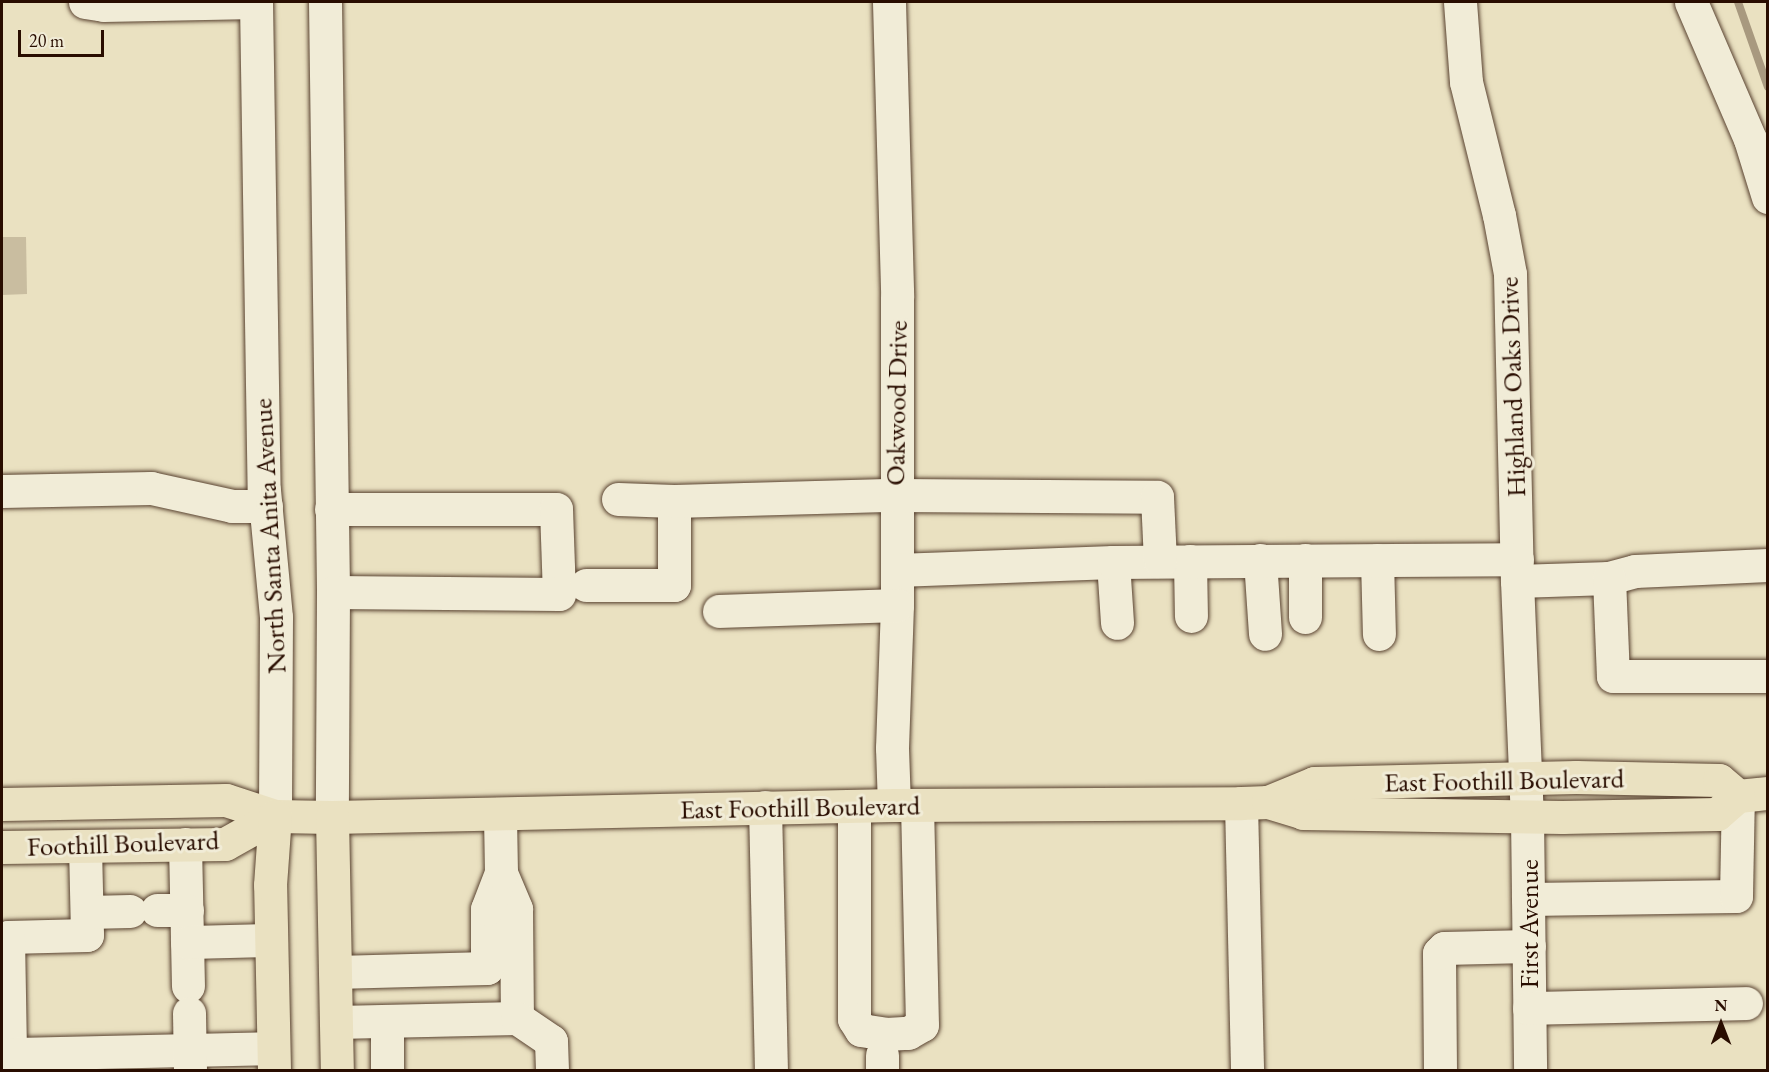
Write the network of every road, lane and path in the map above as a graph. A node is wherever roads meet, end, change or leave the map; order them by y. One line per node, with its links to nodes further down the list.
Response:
1 (85, 2): 2 (street)
2 (256, 2): 12 (street, North Santa Anita Avenue)
3 (325, 2): 13 (street, North Santa Anita Avenue)
4 (889, 2): 9 (street, Oakwood Drive)
5 (1460, 2): 21 (street, Highland Oaks Drive)
6 (1691, 2): 7 (street)
7 (1767, 196)
8 (2, 491): 12 (street)
9 (895, 495): 11 (street); 17 (street); 20 (street, Oakwood Drive)
10 (618, 499): 11 (street)
11 (674, 501): 23 (street)
12 (266, 506): 41 (street, North Santa Anita Avenue)
13 (331, 509): 24 (street, North Santa Anita Avenue); 24 (street)
14 (1260, 560): 15 (street); 17 (street); 30 (street)
15 (1305, 560): 16 (street); 28 (street)
16 (1377, 560): 21 (street); 31 (street)
17 (1175, 561): 18 (street); 27 (street)
18 (1113, 562): 20 (street); 29 (street)
19 (1767, 565): 22 (street)
20 (897, 570): 25 (street, Oakwood Drive)
21 (1517, 570): 22 (street); 33 (street, Highland Oaks Drive)
22 (1609, 578): 32 (street)
23 (586, 585)
24 (333, 592): 43 (street, North Santa Anita Avenue)
25 (897, 606): 26 (street); 37 (street, Oakwood Drive)
26 (719, 611)
27 (1191, 616)
28 (1305, 617)
29 (1117, 622)
30 (1265, 634)
31 (1379, 634)
32 (1767, 676)
33 (1526, 778): 34 (main road, East Foothill Boulevard); 35 (main road, East Foothill Boulevard); 42 (street, First Avenue)
34 (1753, 794): 42 (main road, East Foothill Boulevard); 48 (street)
35 (1255, 802): 37 (main road, East Foothill Boulevard); 42 (main road, East Foothill Boulevard); 65 (street)
36 (2, 804): 41 (main road, Foothill Boulevard)
37 (906, 805): 38 (main road, East Foothill Boulevard); 38 (street, Oakwood Drive)
38 (854, 806): 39 (main road, East Foothill Boulevard)
39 (765, 807): 40 (main road, East Foothill Boulevard); 64 (street)
40 (501, 814): 43 (main road, East Foothill Boulevard); 47 (street)
41 (275, 816): 43 (main road, Foothill Boulevard); 44 (main road, Foothill Boulevard); 51 (main road, North Santa Anita Avenue)
42 (1527, 816): 48 (street, First Avenue)
43 (332, 817): 53 (main road, North Santa Anita Avenue)
44 (186, 844): 45 (main road, Foothill Boulevard); 50 (street)
45 (85, 846): 46 (main road, Foothill Boulevard); 49 (street)
46 (2, 847)
47 (501, 873): 53 (street); 56 (street)
48 (1528, 898): 52 (street, First Avenue)
49 (87, 912): 50 (street); 60 (street)
50 (165, 918): 51 (street); 60 (street)
51 (272, 940): 59 (main road, North Santa Anita Avenue)
52 (1529, 946): 55 (street, First Avenue); 66 (street)
53 (335, 972): 58 (main road, North Santa Anita Avenue)
54 (1746, 1003): 55 (street)
55 (1529, 1008): 67 (street, First Avenue)
56 (517, 1018): 57 (street); 63 (street)
57 (387, 1021): 58 (street); 62 (street)
58 (336, 1022): 61 (main road, North Santa Anita Avenue)
59 (274, 1059): 60 (street)
60 (190, 1060)
61 (337, 1071)
62 (387, 1071)
63 (552, 1071)
64 (771, 1071)
65 (1246, 1071)
66 (1440, 1071)
67 (1530, 1071)

